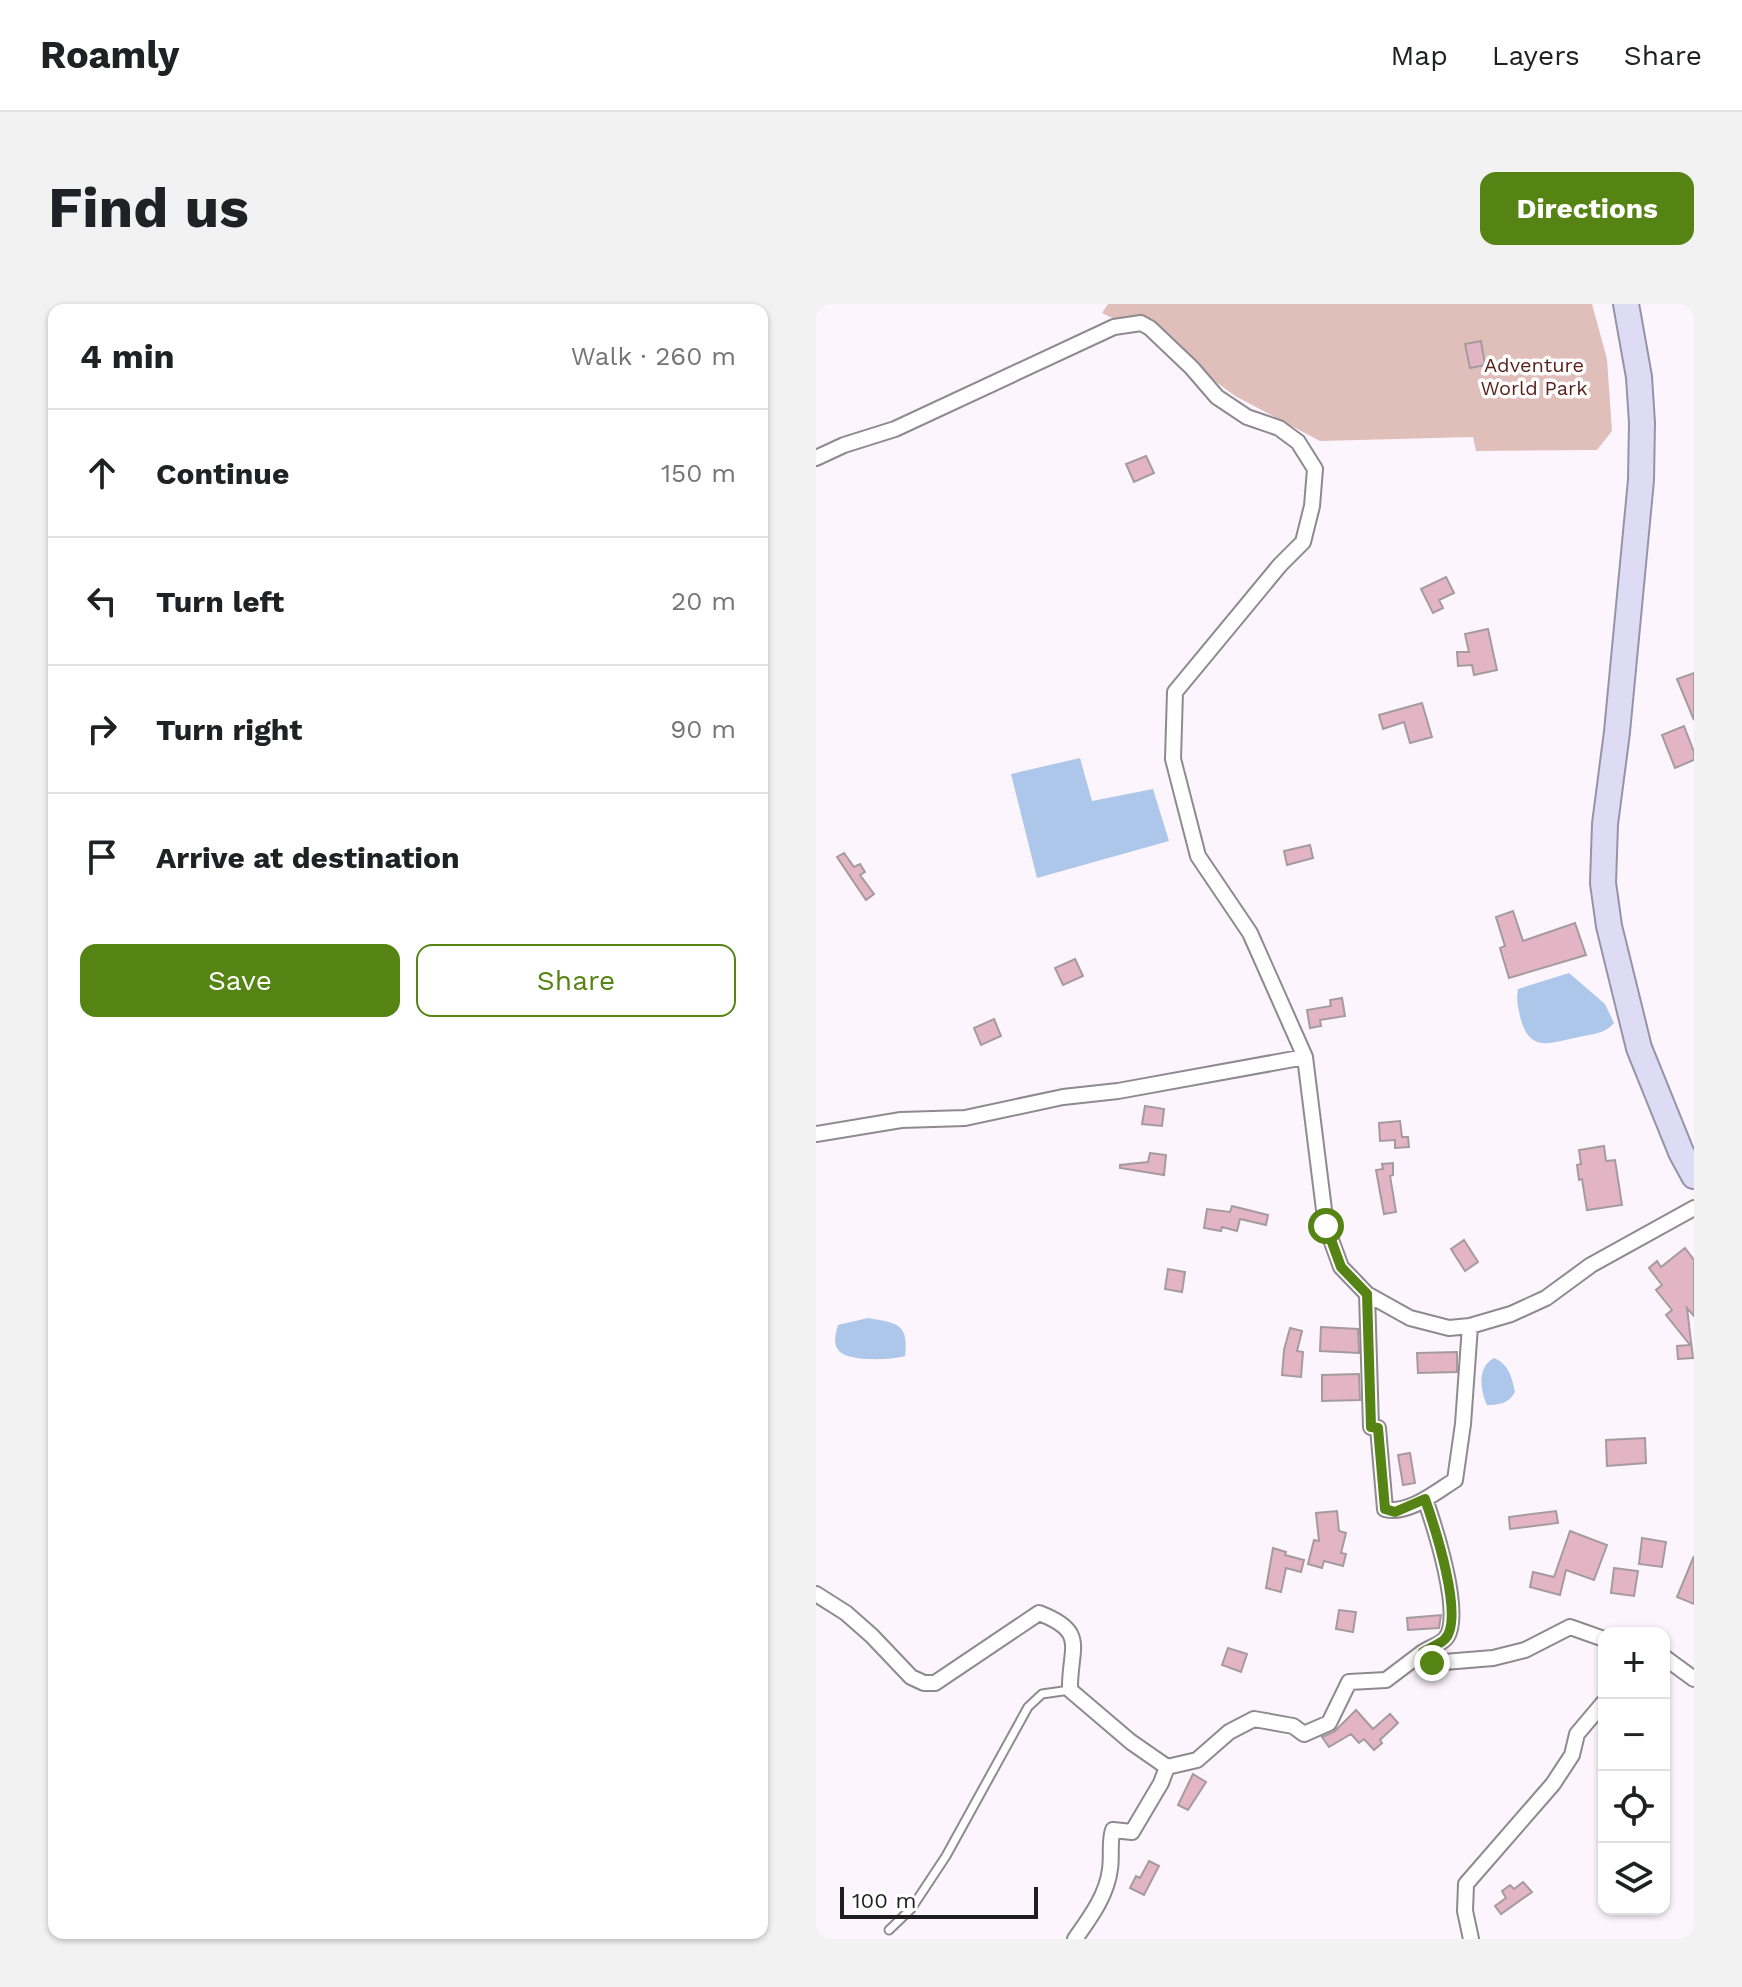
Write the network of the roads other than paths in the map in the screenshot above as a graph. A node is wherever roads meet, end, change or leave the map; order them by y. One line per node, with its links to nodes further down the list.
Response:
1 (1626, 304): 5 (highway)
2 (816, 458): 3 (street)
3 (1305, 1057): 4 (street); 7 (street)
4 (816, 1134)
5 (1694, 1176)
6 (1694, 1208): 8 (street)
7 (1367, 1294): 8 (street); 9 (street)
8 (1470, 1326): 9 (street)
9 (1425, 1499): 12 (street)
10 (816, 1594): 15 (street)
11 (1598, 1637): 12 (street)
12 (1423, 1652): 17 (street)
13 (1671, 1667): 14 (street)
14 (1694, 1679)
15 (1070, 1690): 17 (street); 18 (lane)
16 (1598, 1709): 20 (street)
17 (1167, 1767): 19 (street)
18 (889, 1930)
19 (1075, 1939)
20 (1471, 1939)

